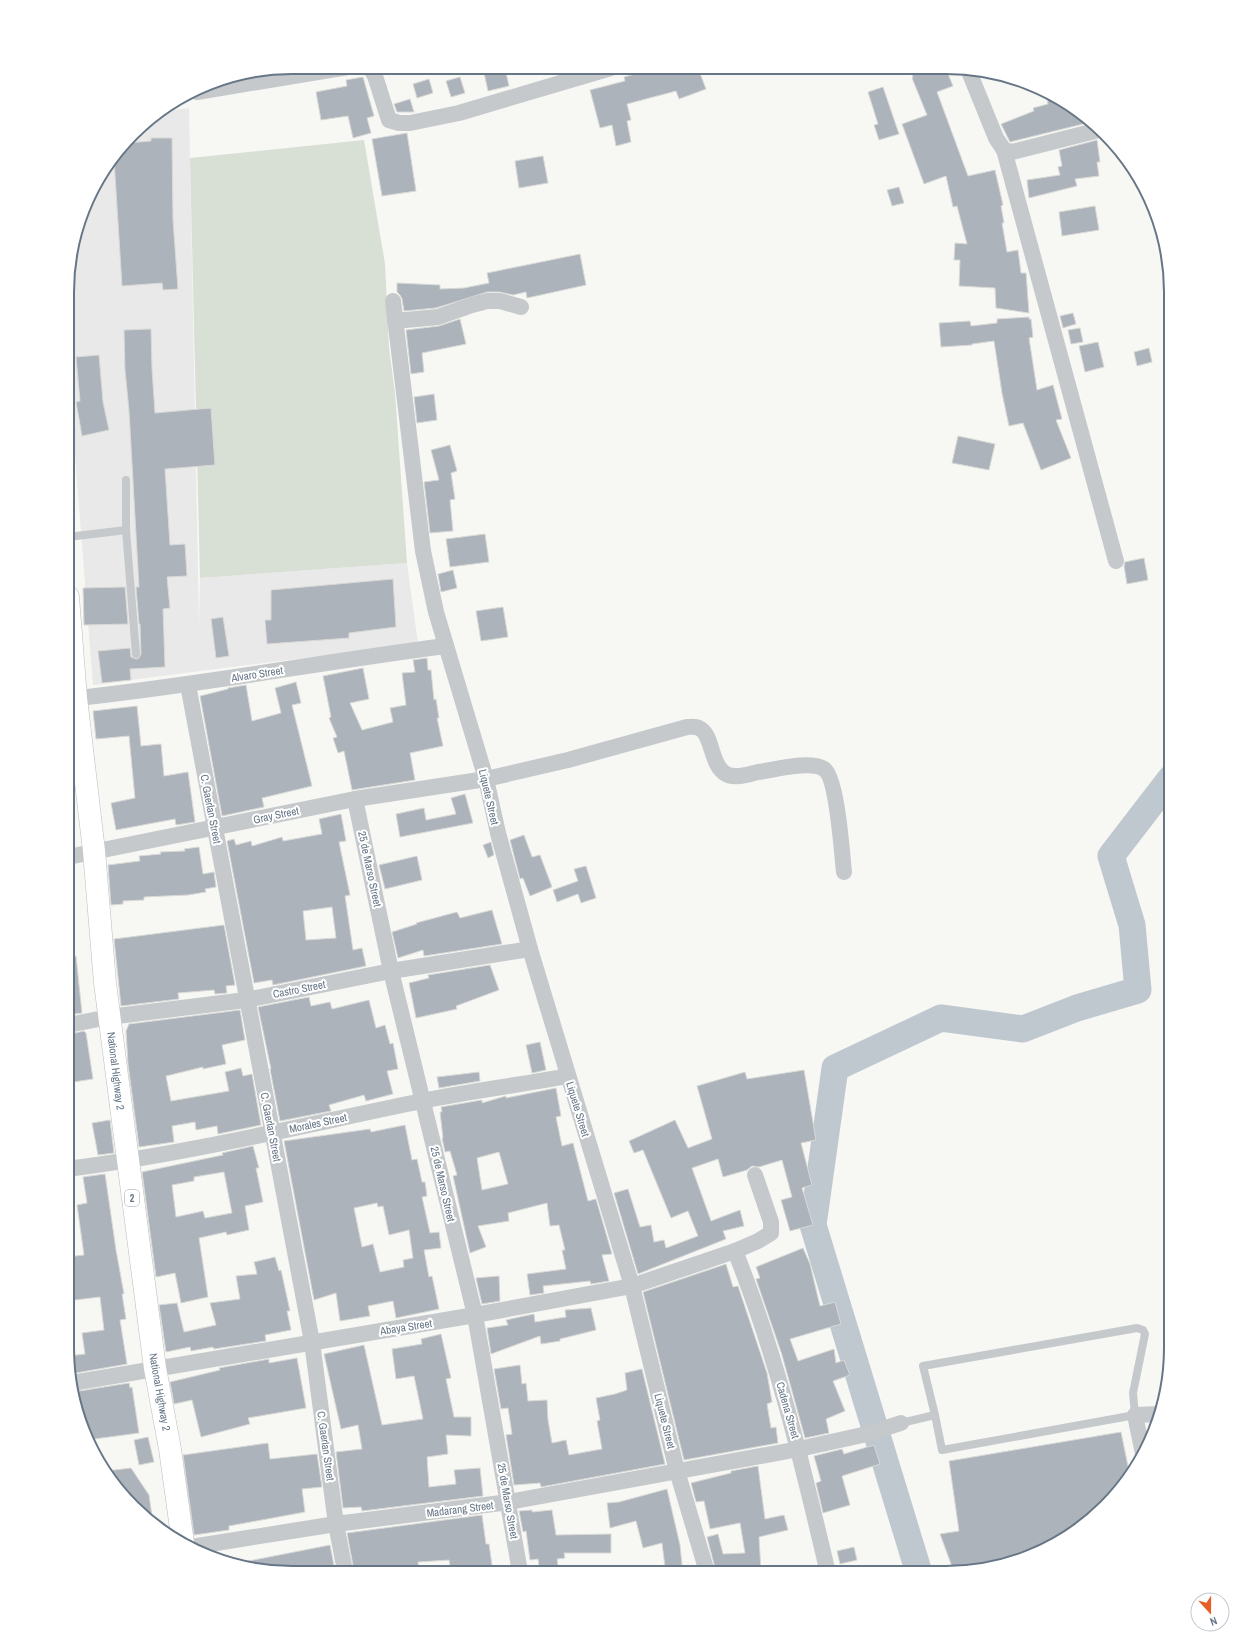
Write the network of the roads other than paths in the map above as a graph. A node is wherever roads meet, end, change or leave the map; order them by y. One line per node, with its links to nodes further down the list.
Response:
1 (306, 74): 5 (street)
2 (374, 74): 3 (street)
3 (592, 74)
4 (971, 76): 7 (street)
5 (214, 89)
6 (1093, 131): 7 (street)
7 (1004, 150): 14 (street)
8 (393, 301): 10 (street, Liquete Street)
9 (521, 307): 10 (street)
10 (395, 321): 15 (street, Liquete Street)
11 (126, 480): 12 (lane)
12 (126, 530): 13 (lane); 16 (lane)
13 (74, 536)
14 (1116, 561)
15 (446, 646): 17 (street, Alvaro Street); 20 (street, Liquete Street)
16 (136, 654)
17 (188, 685): 18 (street, Alvaro Street); 22 (street, C. Gaerlan Street)
18 (74, 698)
19 (74, 712): 23 (main road, National Highway 2 / 2)
20 (486, 779): 21 (street, Gray Street); 25 (street, Gray Street); 26 (street, Liquete Street)
21 (355, 799): 22 (street, Gray Street); 27 (street, 25 de Marso Street)
22 (215, 828): 23 (street, Gray Street); 28 (street, C. Gaerlan Street)
23 (94, 851): 24 (street, Gray Street); 29 (main road, National Highway 2 / 2)
24 (74, 856)
25 (844, 872)
26 (530, 949): 27 (street, Castro Street); 31 (street, Liquete Street)
27 (391, 971): 28 (street, Castro Street); 32 (street, 25 de Marso Street)
28 (246, 1000): 29 (street, Castro Street); 33 (street, C. Gaerlan Street)
29 (109, 1017): 30 (street, Castro Street); 34 (main road, National Highway 2 / 2)
30 (74, 1024)
31 (568, 1076): 32 (street, Morales Street); 38 (street, Liquete Street)
32 (424, 1101): 33 (street, Morales Street); 39 (street, 25 de Marso Street)
33 (272, 1133): 34 (street, Morales Street); 40 (street, C. Gaerlan Street)
34 (127, 1161): 35 (street, Morales Street); 41 (main road, National Highway 2 / 2)
35 (74, 1168)
36 (755, 1175): 37 (street, Abaya Street)
37 (735, 1251): 38 (street, Abaya Street); 48 (street, Cadena Street)
38 (632, 1286): 39 (street, Abaya Street); 49 (street, Liquete Street)
39 (475, 1315): 40 (street, Abaya Street); 50 (street, 25 de Marso Street)
40 (312, 1342): 41 (street, Abaya Street); 51 (street, C. Gaerlan Street)
41 (155, 1368): 42 (street, Abaya Street); 52 (main road, National Highway 2 / 2)
42 (77, 1382)
43 (1153, 1414): 45 (street)
44 (935, 1415): 45 (lane); 45 (lane); 46 (lane)
45 (1135, 1415): 47 (street)
46 (901, 1423): 48 (street, Madarang Street)
47 (1141, 1445)
48 (799, 1449): 49 (street, Madarang Street); 57 (street, Cadena Street)
49 (677, 1471): 50 (street, Madarang Street); 56 (street, Liquete Street)
50 (509, 1502): 51 (street, Madarang Street); 55 (street, 25 de Marso Street)
51 (336, 1524): 53 (street, Madarang Street); 54 (street, C. Gaerlan Street)
52 (182, 1536)
53 (200, 1546)
54 (344, 1566)
55 (519, 1566)
56 (705, 1566)
57 (826, 1566)

